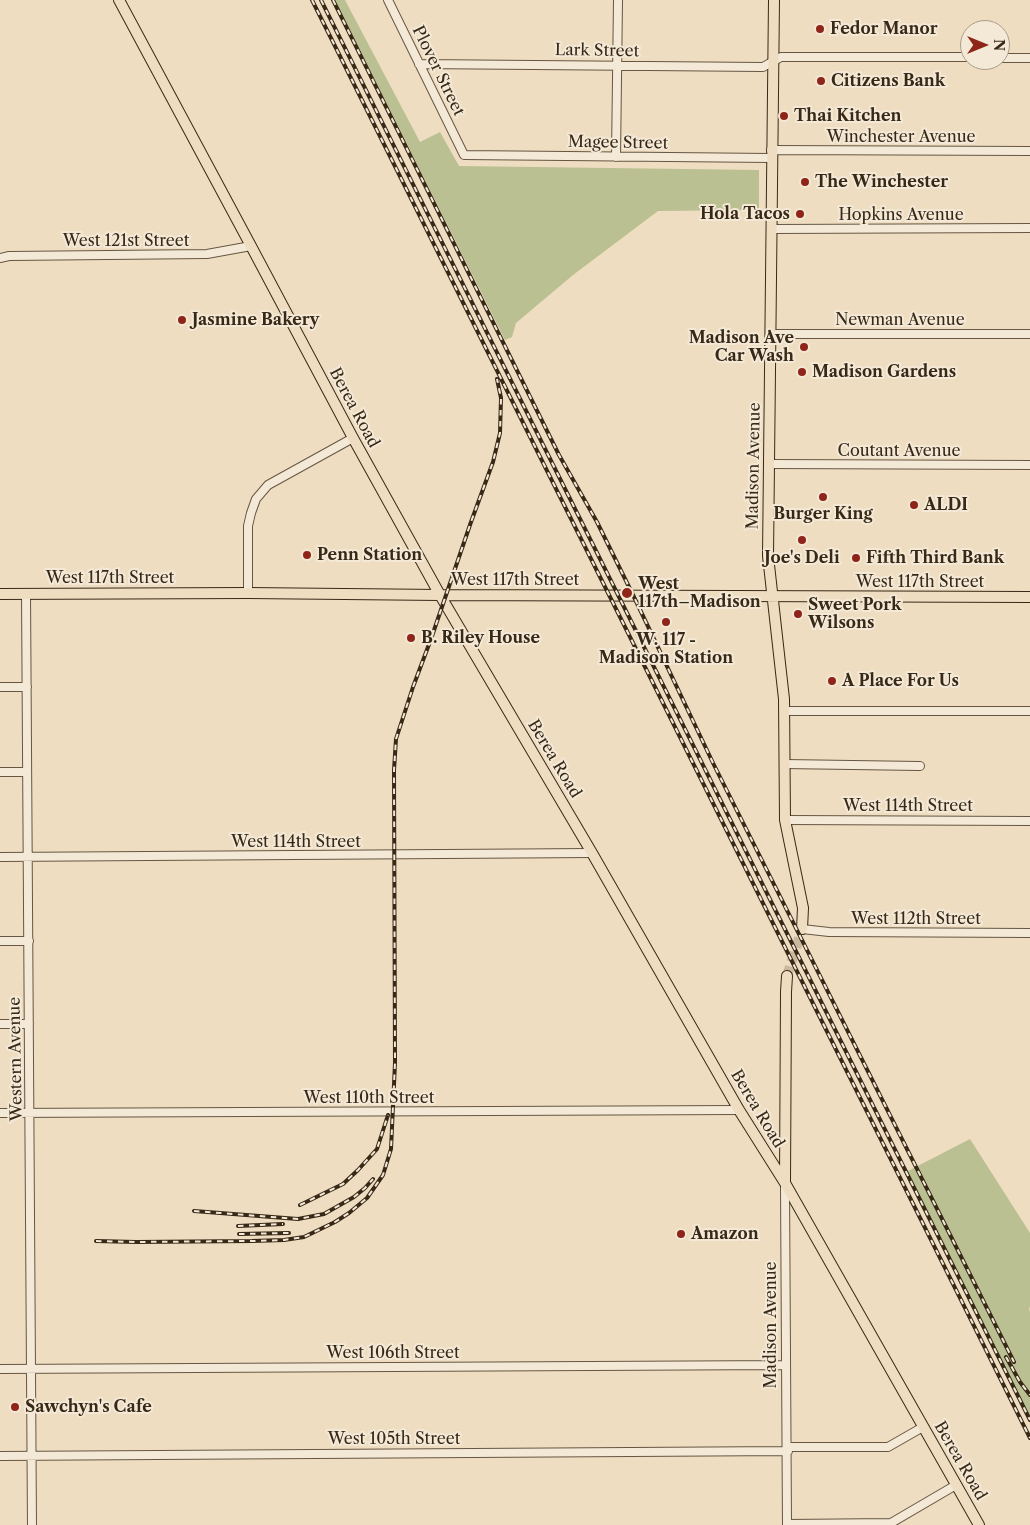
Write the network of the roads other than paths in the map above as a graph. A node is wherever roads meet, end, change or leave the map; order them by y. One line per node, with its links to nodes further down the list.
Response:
1 (119, 0): 17 (main road, Berea Road)
2 (388, 0): 9 (street, Plover Street)
3 (618, 0): 10 (street)
4 (774, 0): 8 (main road, Madison Avenue)
5 (960, 58): 8 (street, Lark Street)
6 (1010, 58): 7 (street)
7 (1030, 58)
8 (773, 61): 10 (street, Lark Street); 12 (main road, Madison Avenue)
9 (419, 64): 10 (street, Lark Street); 13 (street, Plover Street)
10 (616, 65): 14 (street)
11 (1030, 151): 12 (street, Winchester Avenue)
12 (771, 154): 14 (street, Magee Street); 16 (main road, Madison Avenue)
13 (464, 155): 14 (street, Magee Street)
14 (616, 157)
15 (1030, 228): 16 (street, Hopkins Avenue)
16 (772, 229): 19 (main road, Madison Avenue)
17 (251, 246): 18 (street, West 121st Street); 21 (main road, Berea Road)
18 (0, 258)
19 (770, 334): 20 (street, Newman Avenue); 22 (main road, Madison Avenue)
20 (1030, 334)
21 (352, 438): 24 (street); 27 (main road, Berea Road)
22 (768, 464): 23 (street, Coutant Avenue); 28 (main road, Madison Avenue)
23 (1030, 465)
24 (248, 593): 26 (main road, West 117th Street); 27 (main road, West 117th Street)
25 (0, 594): 26 (main road, West 117th Street)
26 (26, 594): 31 (street, Western Avenue)
27 (440, 595): 28 (main road, West 117th Street); 40 (main road, Berea Road)
28 (773, 596): 29 (main road, West 117th Street); 32 (main road, Madison Avenue)
29 (1030, 598)
30 (0, 687): 31 (street)
31 (27, 687): 37 (street, Western Avenue)
32 (784, 710): 33 (street); 34 (main road, Madison Avenue)
33 (1030, 710)
34 (784, 764): 35 (street); 38 (main road, Madison Avenue)
35 (920, 766)
36 (0, 772): 37 (street)
37 (27, 772): 42 (street, Western Avenue)
38 (785, 820): 39 (street, West 114th Street); 43 (main road, Madison Avenue)
39 (1030, 821)
40 (592, 853): 42 (street, West 114th Street); 50 (main road, Berea Road)
41 (0, 857): 42 (street, West 114th Street)
42 (29, 858): 46 (street, Western Avenue)
43 (802, 929): 44 (street, West 112th Street)
44 (1030, 933)
45 (0, 941): 46 (street)
46 (29, 941): 49 (street, Western Avenue)
47 (787, 976): 53 (main road, Madison Avenue)
48 (0, 1024): 49 (street)
49 (29, 1024): 51 (street, Western Avenue)
50 (739, 1110): 51 (street, West 110th Street); 53 (main road, Berea Road)
51 (30, 1113): 52 (street, West 110th Street); 56 (street, Western Avenue)
52 (0, 1114)
53 (785, 1183): 54 (street, Madison Avenue); 57 (main road, Berea Road)
54 (786, 1365): 56 (street, West 106th Street); 58 (street, Madison Avenue)
55 (0, 1369): 56 (street, West 106th Street)
56 (31, 1370): 60 (street, Western Avenue)
57 (923, 1427): 58 (street, West 105th Street); 61 (main road, Berea Road)
58 (787, 1449): 60 (street, West 105th Street); 63 (street, Madison Avenue)
59 (0, 1456): 60 (street, West 105th Street)
60 (32, 1456): 62 (street, Western Avenue)
61 (956, 1485): 63 (street); 64 (main road, Berea Road)
62 (32, 1525)
63 (787, 1525)
64 (979, 1525)

